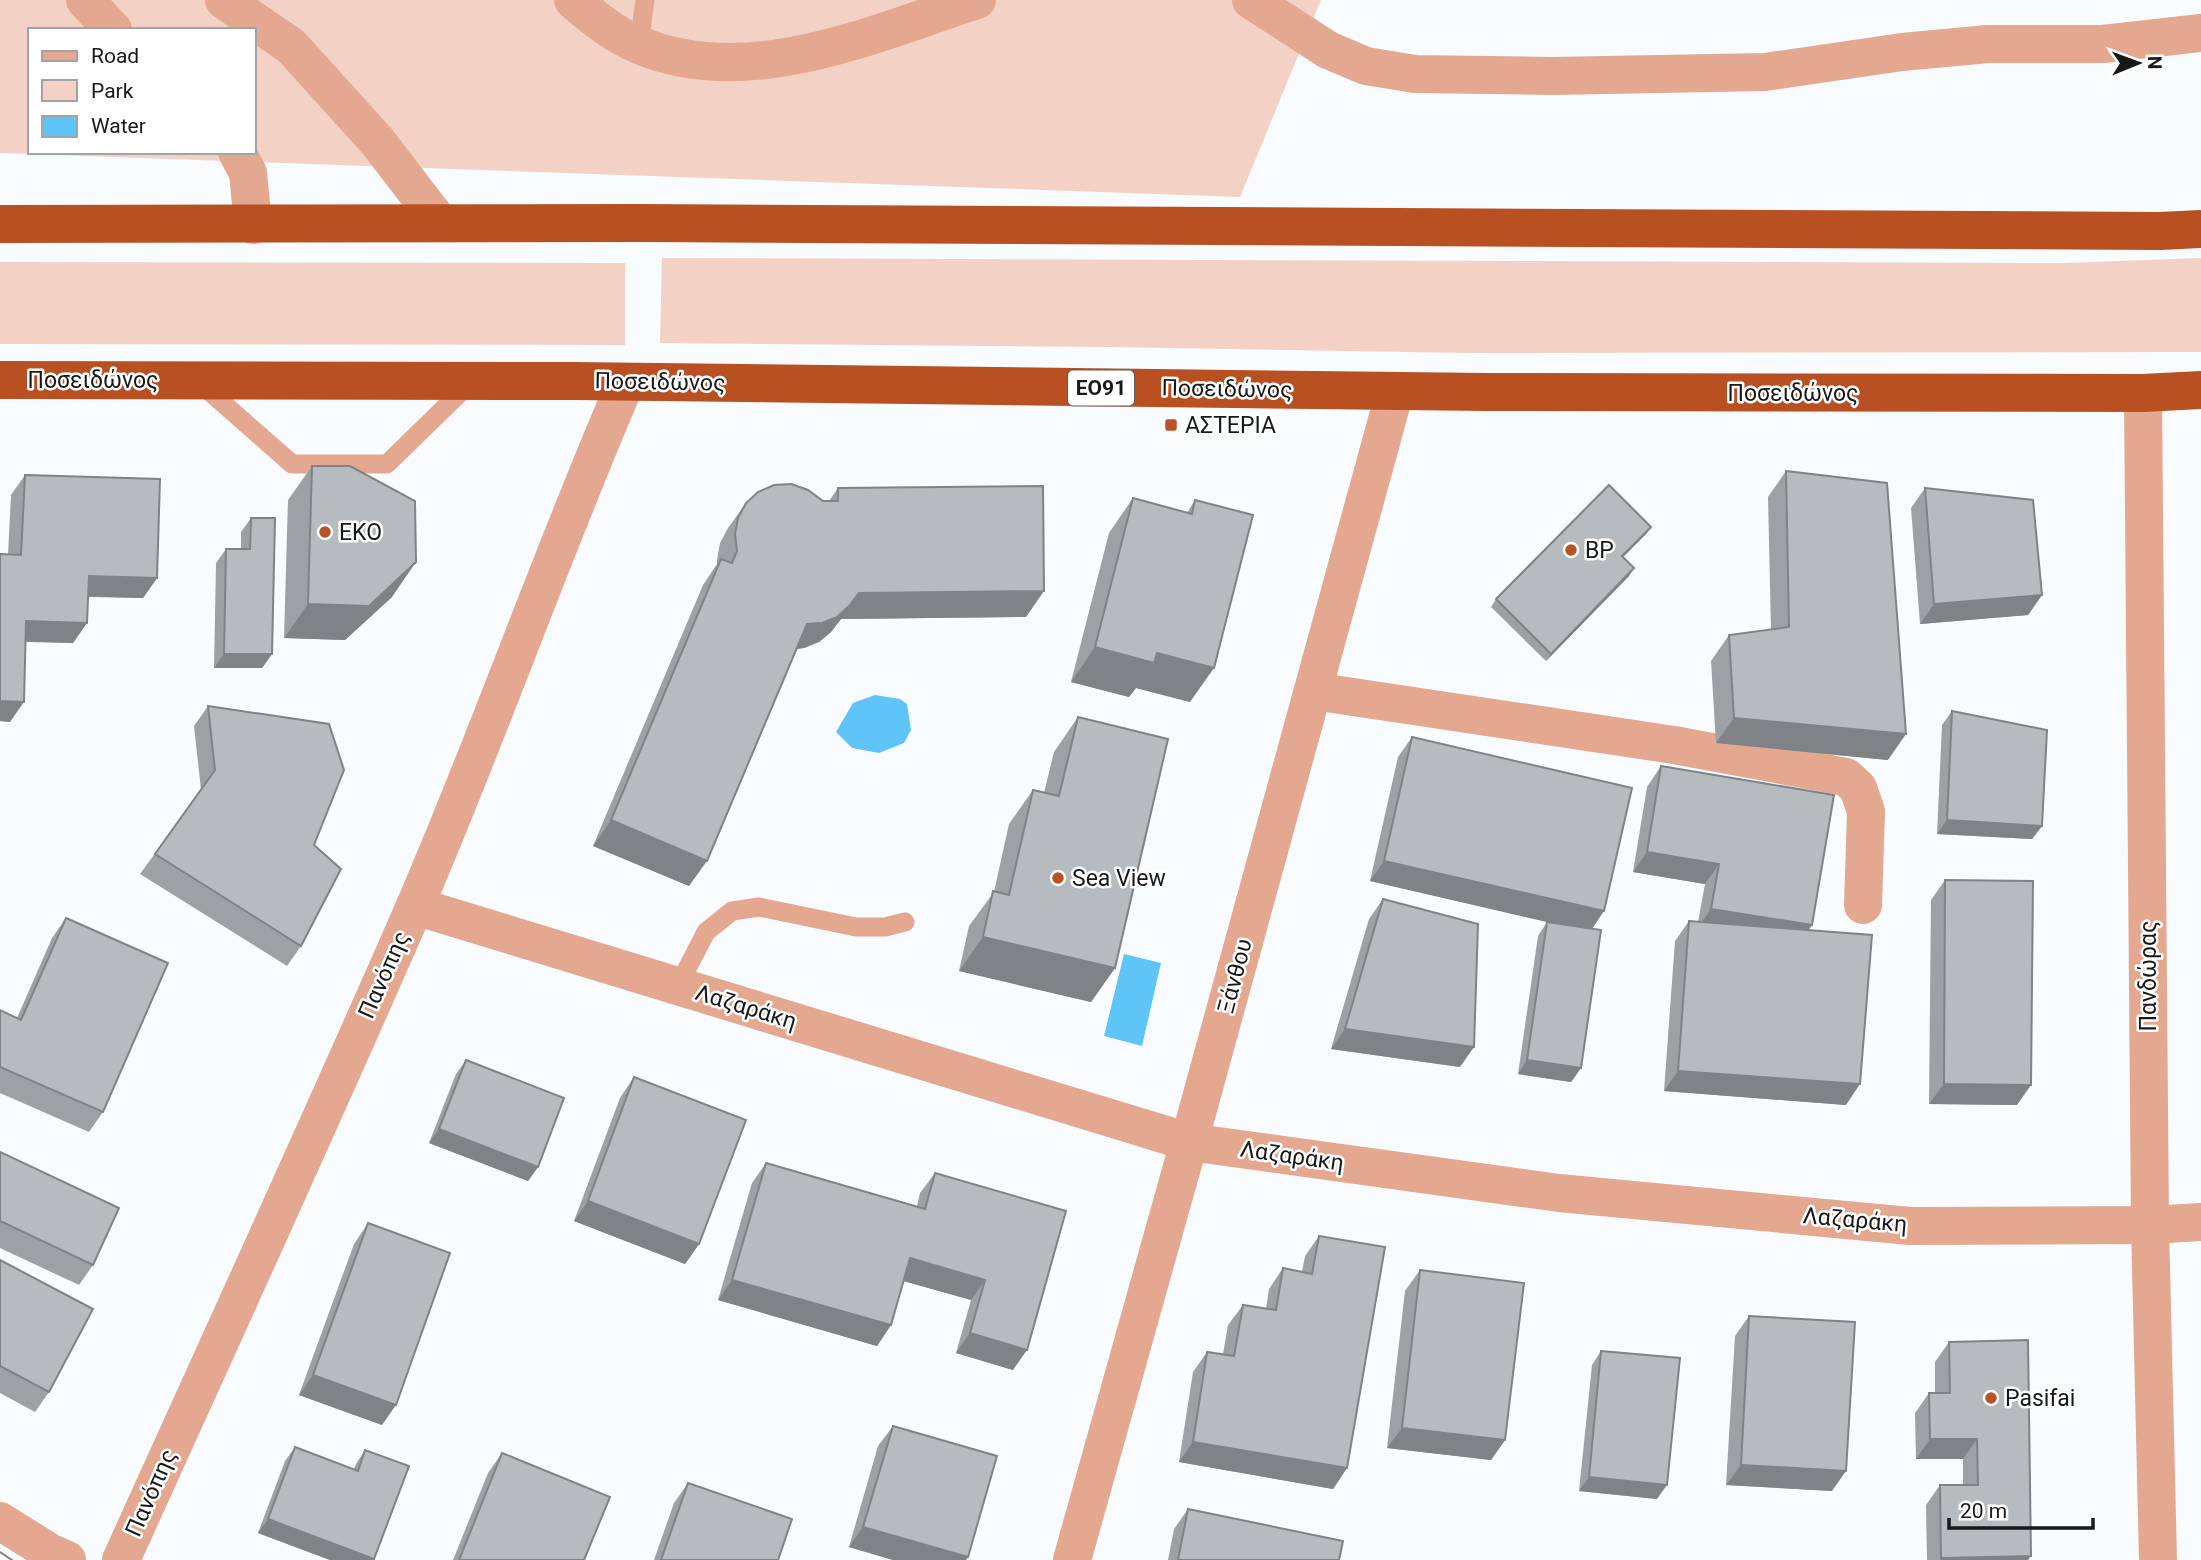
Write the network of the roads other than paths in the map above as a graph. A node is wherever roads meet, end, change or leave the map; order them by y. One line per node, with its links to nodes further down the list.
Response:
1 (85, 0): 7 (street)
2 (224, 0): 11 (street)
3 (573, 0): 9 (street)
4 (645, 0): 9 (lane)
5 (977, 0): 9 (street)
6 (1251, 0): 8 (street)
7 (111, 28)
8 (2201, 33)
9 (639, 45)
10 (238, 154): 13 (street)
11 (439, 223): 13 (highway); 14 (highway)
12 (0, 224): 13 (highway)
13 (253, 225)
14 (2201, 229)
15 (0, 380): 16 (highway, Ποσειδώνος / ΕΟ91)
16 (197, 380): 17 (highway, Ποσειδώνος / ΕΟ91); 17 (lane)
17 (473, 381): 18 (highway, Ποσειδώνος / ΕΟ91)
18 (626, 382): 20 (highway, Ποσειδώνος / ΕΟ91); 24 (street, Πανόπης)
19 (2201, 390): 21 (highway, Ποσειδώνος / ΕΟ91)
20 (1395, 391): 21 (highway, Ποσειδώνος / ΕΟ91); 22 (street, Ξάνθου)
21 (2144, 393): 29 (street, Πανδώρας)
22 (1312, 691): 23 (street); 27 (street, Ξάνθου)
23 (1863, 905)
24 (415, 906): 26 (street, Λαζαράκη); 32 (street, Πανόπης)
25 (905, 922): 26 (lane)
26 (678, 986): 27 (street, Λαζαράκη)
27 (1189, 1142): 29 (street, Λαζαράκη); 33 (street, Ξάνθου)
28 (2201, 1222): 29 (street, Λαζαράκη)
29 (2150, 1225): 34 (street, Πανδώρας)
30 (0, 1521): 31 (street)
31 (67, 1560)
32 (121, 1560)
33 (1072, 1560)
34 (2158, 1560)

